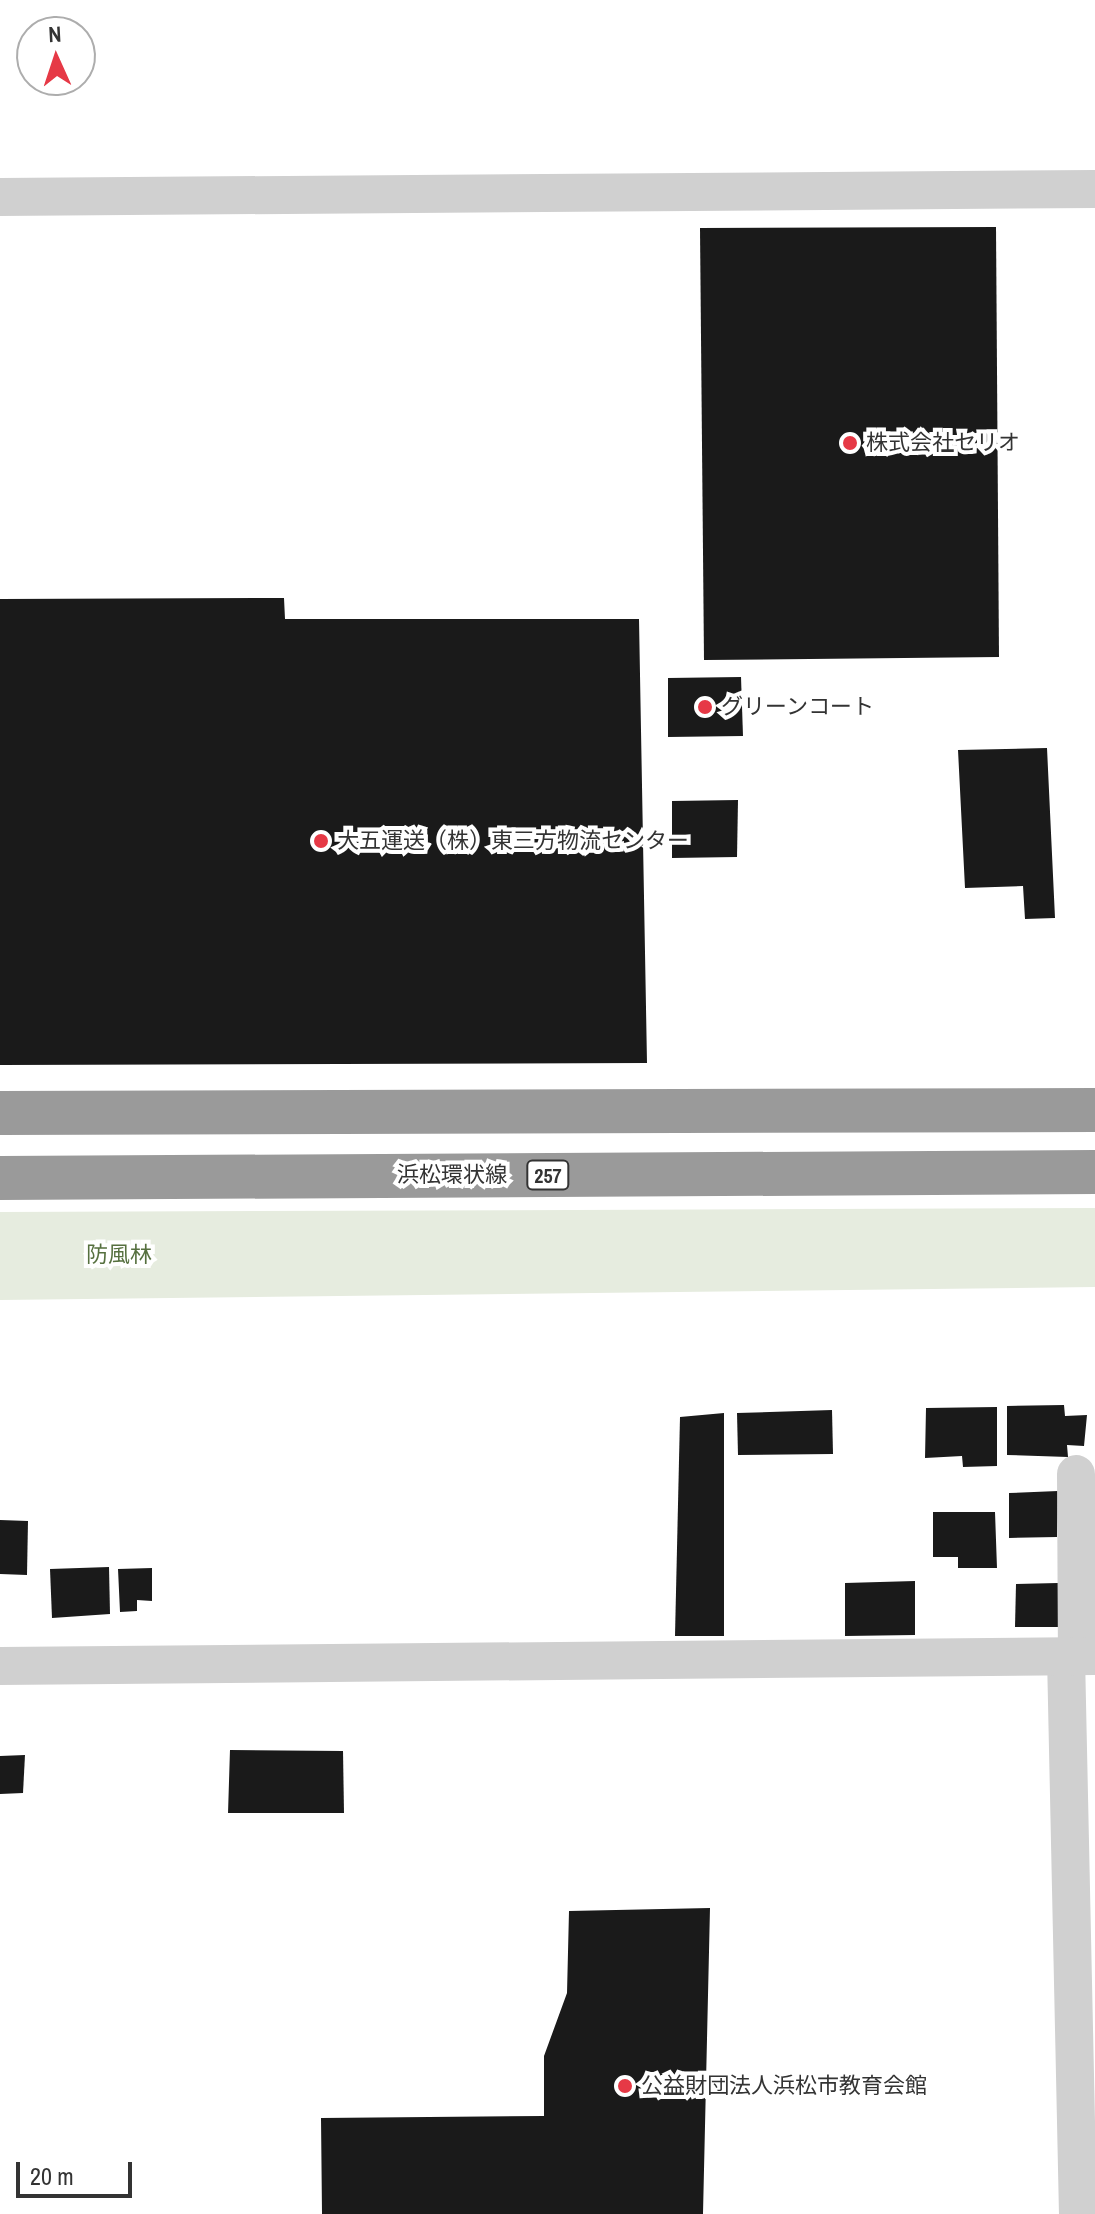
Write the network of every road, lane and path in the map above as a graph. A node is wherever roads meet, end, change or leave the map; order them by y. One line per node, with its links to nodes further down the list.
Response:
1 (1095, 189): 2 (street)
2 (0, 197)
3 (1095, 1110): 4 (highway)
4 (0, 1113)
5 (1095, 1172): 6 (highway, 浜松環状線 / 257)
6 (0, 1178)
7 (1076, 1474): 8 (street)
8 (1079, 1656): 9 (street); 10 (street)
9 (0, 1666)
10 (1078, 2214)

